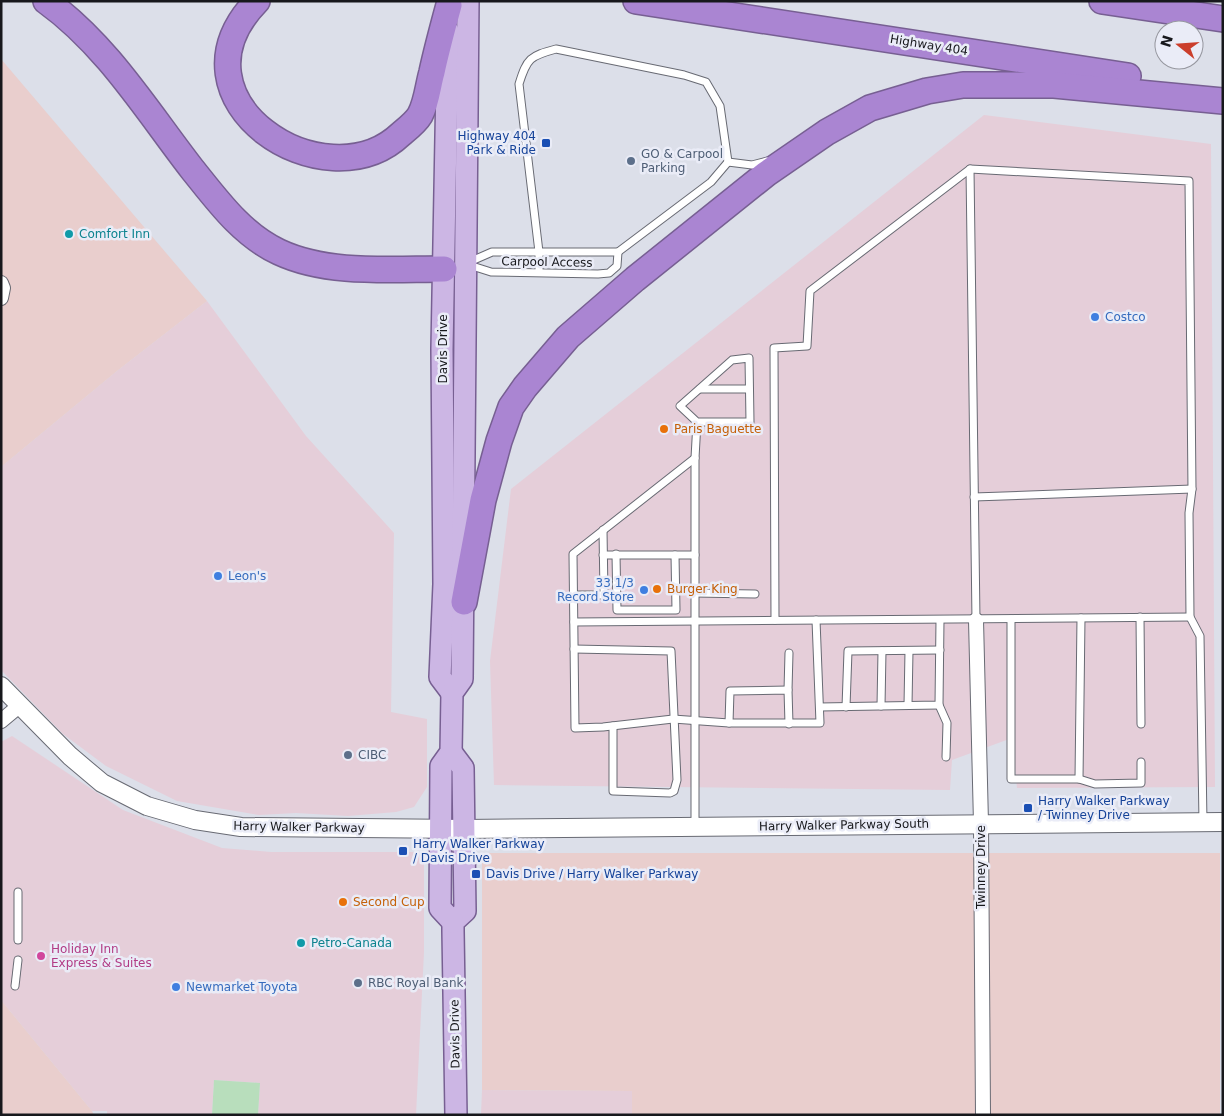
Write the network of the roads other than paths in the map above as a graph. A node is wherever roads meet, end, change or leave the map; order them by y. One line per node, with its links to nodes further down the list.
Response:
1 (46, 1): 15 (highway)
2 (257, 1): 6 (highway)
3 (636, 1): 8 (highway, Highway 404)
4 (1102, 1): 5 (highway)
5 (1156, 5): 7 (highway)
6 (458, 7): 15 (main road, Davis Drive)
7 (1223, 18)
8 (1223, 90)
9 (1223, 101): 10 (highway)
10 (783, 161): 11 (lane); 33 (highway)
11 (728, 162): 13 (lane); 14 (lane, Carpool Access)
12 (970, 169): 23 (lane); 24 (lane); 37 (lane)
13 (539, 252): 14 (lane, Carpool Access); 15 (lane, Carpool Access); 16 (lane)
14 (618, 252): 16 (lane, Carpool Access)
15 (455, 266): 16 (lane, Carpool Access); 33 (main road, Davis Drive); 51 (main road, Davis Drive)
16 (539, 272)
17 (1, 283): 18 (street)
18 (1, 298)
19 (700, 388): 20 (lane); 20 (lane); 21 (lane)
20 (749, 389): 21 (lane)
21 (697, 422): 22 (lane)
22 (695, 458): 25 (lane); 29 (lane)
23 (1192, 489): 24 (lane); 35 (lane)
24 (974, 497): 40 (lane)
25 (603, 530): 27 (lane); 32 (lane)
26 (616, 554): 27 (lane); 28 (lane); 28 (lane)
27 (603, 555): 32 (lane)
28 (675, 555): 29 (lane)
29 (695, 555): 30 (lane)
30 (694, 593): 31 (lane); 42 (lane)
31 (755, 594)
32 (574, 595): 43 (lane)
33 (464, 602): 51 (main road, Davis Drive)
34 (1140, 617): 35 (lane); 36 (lane); 63 (lane)
35 (1190, 617): 69 (lane)
36 (1081, 618): 41 (lane); 68 (lane)
37 (775, 620): 38 (lane); 42 (lane)
38 (816, 620): 39 (lane); 56 (lane)
39 (940, 620): 40 (lane); 45 (lane)
40 (976, 620): 41 (lane); 71 (street, Twinney Drive)
41 (1011, 620): 68 (lane)
42 (695, 621): 43 (lane); 59 (lane)
43 (574, 622): 44 (lane)
44 (574, 650): 58 (lane); 64 (lane)
45 (940, 650): 47 (lane); 52 (lane)
46 (882, 651): 47 (lane); 55 (lane); 57 (lane)
47 (909, 651): 53 (lane)
48 (789, 653): 50 (lane)
49 (1, 686): 54 (street, Harry Walker Parkway)
50 (788, 690): 61 (lane); 62 (lane)
51 (452, 693): 65 (main road, Davis Drive)
52 (940, 704): 53 (lane); 66 (lane)
53 (908, 705): 55 (lane)
54 (19, 706): 60 (street); 73 (street, Harry Walker Parkway)
55 (881, 706): 57 (lane)
56 (820, 707): 57 (lane); 62 (lane)
57 (846, 707)
58 (673, 719): 59 (lane); 64 (lane); 64 (lane)
59 (695, 720): 61 (lane); 72 (lane)
60 (1, 721)
61 (730, 723): 62 (lane)
62 (790, 724)
63 (1141, 724)
64 (613, 726)
65 (451, 752): 73 (main road, Davis Drive); 74 (main road, Davis Drive)
66 (946, 757)
67 (1141, 762): 68 (lane)
68 (1079, 780)
69 (1203, 822): 70 (street, Harry Walker Parkway South); 71 (street, Harry Walker Parkway South)
70 (1223, 822)
71 (981, 823): 72 (street, Harry Walker Parkway South); 81 (street, Twinney Drive)
72 (695, 826): 74 (street, Harry Walker Parkway South)
73 (440, 829): 74 (street, Harry Walker Parkway); 76 (main road, Davis Drive)
74 (464, 829): 76 (main road, Davis Drive)
75 (18, 892): 77 (lane)
76 (454, 922): 80 (main road, Davis Drive)
77 (18, 940)
78 (18, 960): 79 (lane)
79 (15, 986)
80 (456, 1115)
81 (983, 1115)

